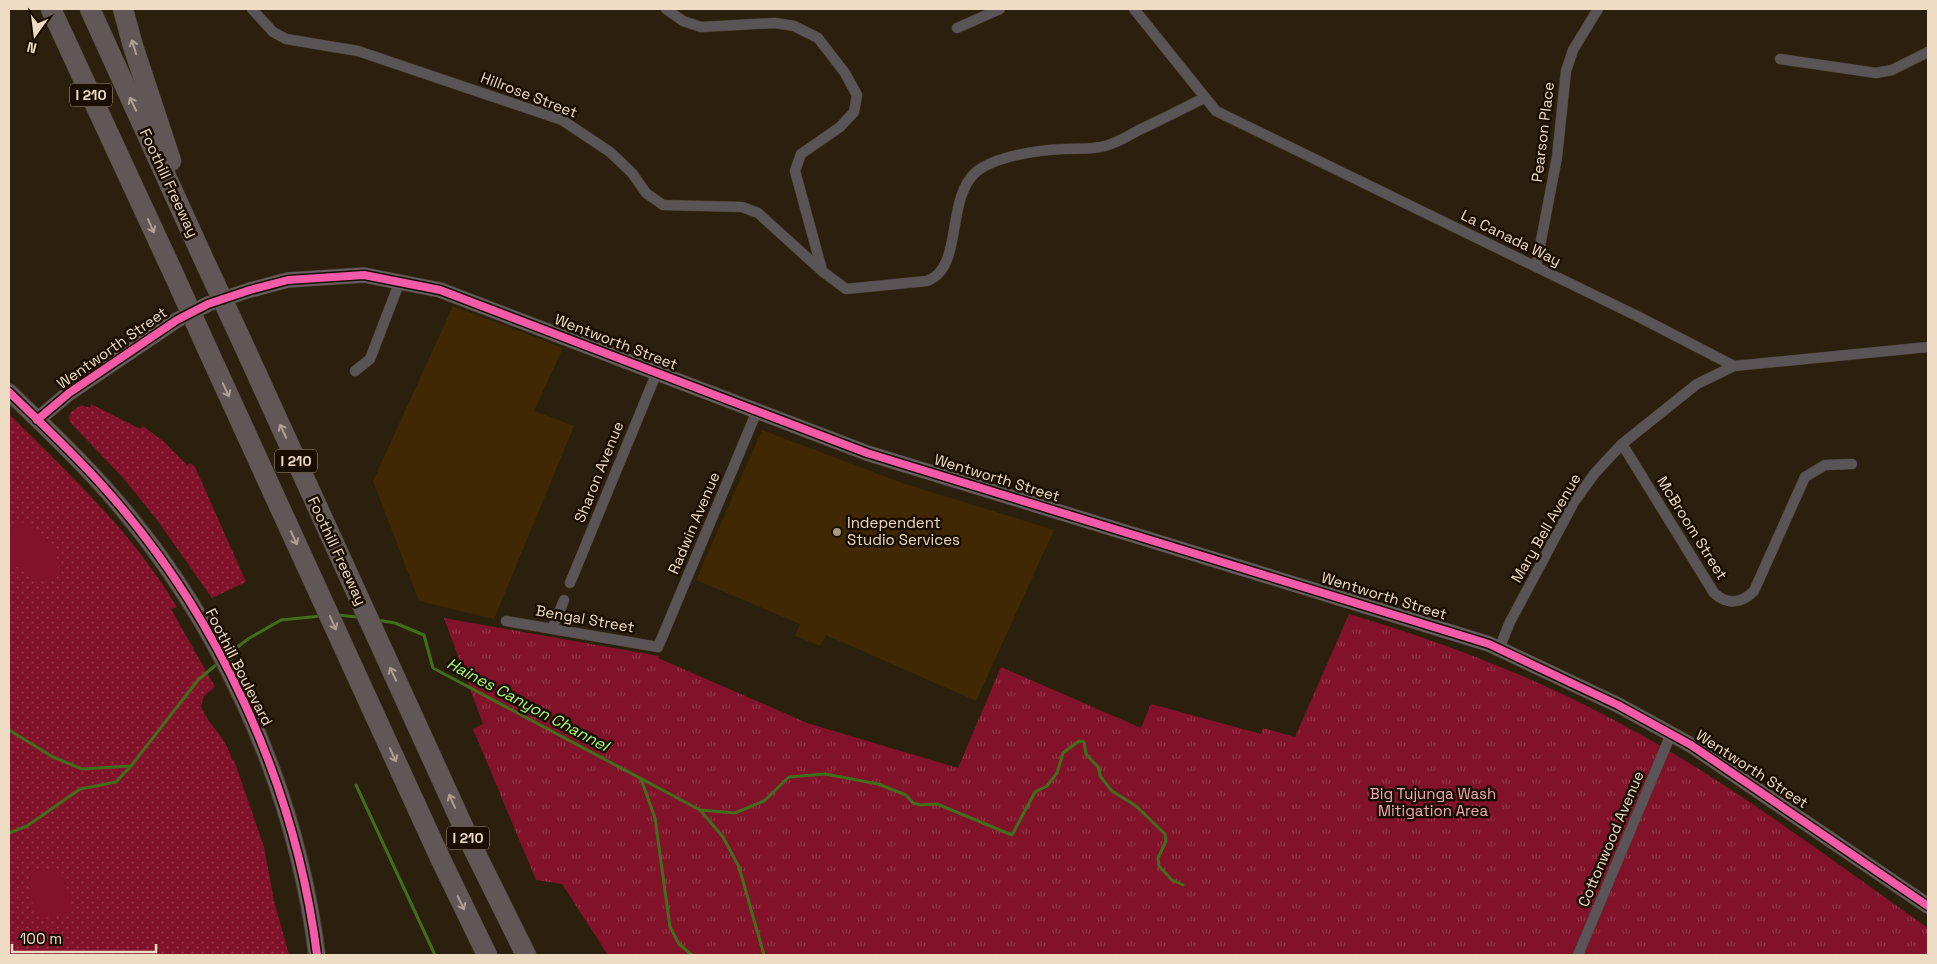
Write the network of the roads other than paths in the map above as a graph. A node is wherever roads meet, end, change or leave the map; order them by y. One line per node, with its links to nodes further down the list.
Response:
1 (37, 9): 14 (highway)
2 (51, 9): 14 (highway, I 210)
3 (90, 9): 15 (highway, Foothill Freeway / I 210, one-way to 3)
4 (123, 9): 15 (highway, one-way to 4)
5 (252, 9): 17 (street, Hillrose Street)
6 (666, 9): 17 (street)
7 (1000, 9): 10 (street)
8 (1134, 9): 13 (street, La Canada Way)
9 (1598, 9): 16 (street, Pearson Place)
10 (957, 28)
11 (1928, 52): 12 (street)
12 (1780, 59)
13 (1204, 98): 16 (street, La Canada Way); 17 (street, Hillrose Street)
14 (131, 181): 37 (highway, I 210, one-way to 37, bridge)
15 (204, 260): 38 (highway, Foothill Freeway / I 210, one-way to 15, bridge)
16 (1536, 267): 20 (street, La Canada Way)
17 (822, 271)
18 (400, 281): 21 (street); 22 (main road, Wentworth Street); 25 (main road, Wentworth Street)
19 (1928, 347): 20 (street)
20 (1734, 366): 26 (street, Mary Bell Avenue)
21 (355, 371)
22 (657, 372): 24 (main road, Wentworth Street); 28 (street, Sharon Avenue)
23 (9, 392): 25 (main road, Foothill Boulevard)
24 (758, 411): 32 (street, Radwin Avenue); 33 (main road, Wentworth Street)
25 (37, 420): 36 (main road, Foothill Boulevard)
26 (1622, 444): 27 (street, McBroom Street); 33 (street, Mary Bell Avenue)
27 (1852, 464)
28 (570, 583)
29 (564, 600): 31 (street)
30 (506, 621): 31 (street, Bengal Street)
31 (552, 629): 32 (street, Bengal Street)
32 (658, 647)
33 (1499, 649): 34 (main road, Wentworth Street)
34 (1671, 734): 35 (main road, Wentworth Street); 39 (street, Cottonwood Avenue)
35 (1928, 906)
36 (317, 955)
37 (487, 955)
38 (526, 955)
39 (1578, 955)

